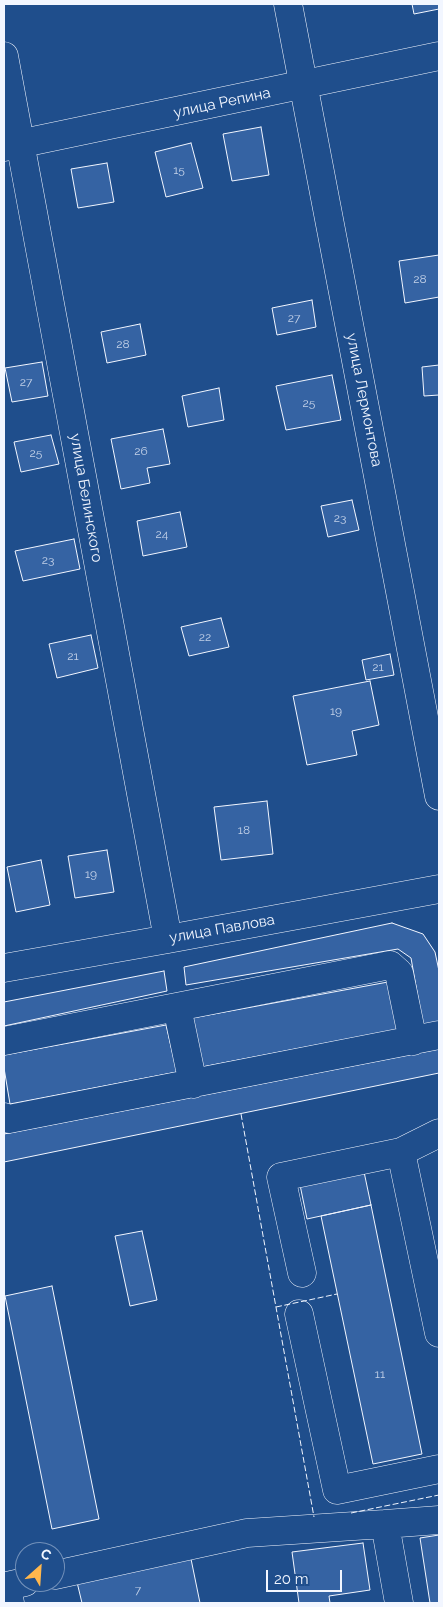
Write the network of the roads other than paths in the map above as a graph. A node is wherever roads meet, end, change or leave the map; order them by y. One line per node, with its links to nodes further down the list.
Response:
1 (288, 4): 4 (street, улица Лермонтова)
2 (4, 56): 5 (street, улица Белинского)
3 (439, 56): 4 (street, улица Репина)
4 (304, 85): 5 (street, улица Репина); 6 (street, улица Лермонтова)
5 (12, 146): 8 (street, улица Белинского)
6 (439, 796)
7 (439, 889): 8 (street, улица Павлова)
8 (168, 939): 9 (street, улица Павлова)
9 (4, 968)
10 (177, 1007): 12 (street); 13 (street); 14 (street)
11 (439, 1035): 12 (street)
12 (413, 1040): 14 (street)
13 (4, 1041)
14 (193, 1084): 15 (street)
15 (4, 1117)
16 (439, 1133): 17 (street)
17 (401, 1152): 18 (street); 20 (street)
18 (302, 1273)
19 (299, 1314): 21 (street)
20 (439, 1333)
21 (439, 1469)
22 (439, 1520): 23 (street)
23 (385, 1524): 24 (street); 27 (street)
24 (65, 1573)
25 (15, 1584): 26 (street)
26 (10, 1603)
27 (399, 1603)

